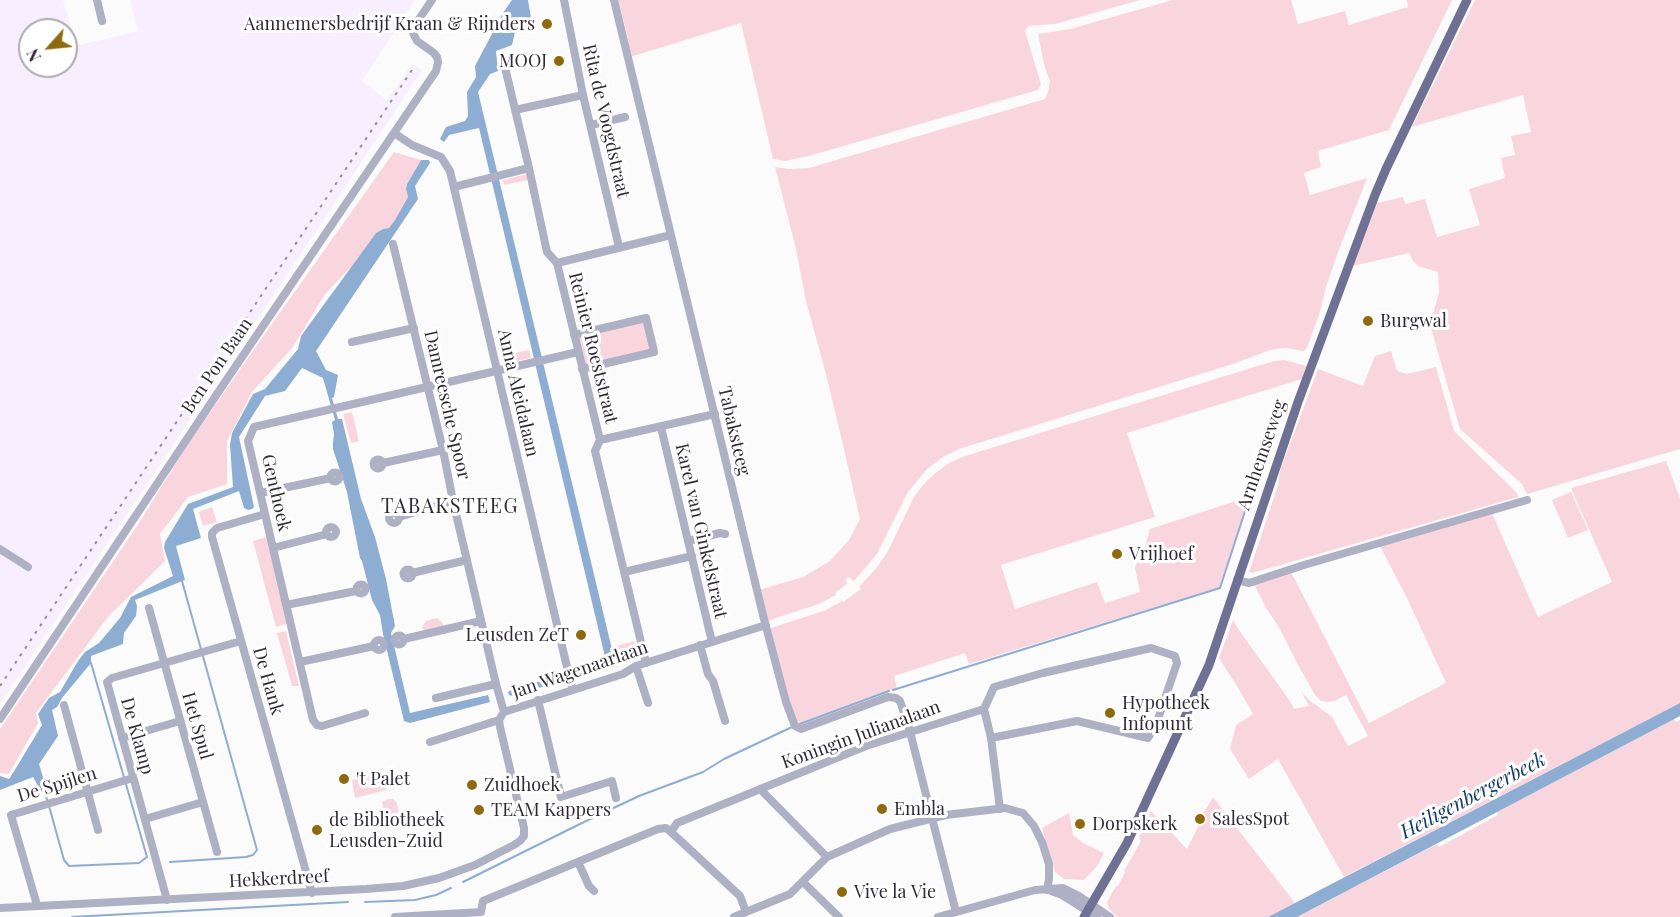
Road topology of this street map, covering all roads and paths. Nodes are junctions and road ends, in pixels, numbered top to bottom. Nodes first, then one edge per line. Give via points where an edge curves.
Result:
1 (97, 0) edge
2 (432, 0) edge
3 (564, 0) edge
4 (614, 0) edge
5 (1467, 0) edge
6 (102, 21) dead end
7 (503, 59) dead end
8 (584, 95) junction
9 (515, 110) junction
10 (625, 117) dead end
11 (591, 125) junction
12 (394, 133) junction
13 (529, 168) junction
14 (454, 187) junction
15 (671, 235) junction
16 (393, 244) dead end
17 (619, 248) junction
18 (556, 263) junction
19 (414, 328) junction
20 (574, 335) junction
21 (352, 342) dead end
22 (578, 352) junction
23 (582, 369) junction
24 (497, 370) junction
25 (428, 387) junction
26 (715, 414) junction
27 (661, 427) junction
28 (600, 440) junction
29 (442, 450) junction
30 (383, 463) dead end
31 (331, 478) dead end
32 (260, 493) junction
33 (1527, 500) dead end
34 (453, 501) junction
35 (265, 514) junction
36 (399, 517) dead end
37 (327, 534) dead end
38 (725, 534) dead end
39 (688, 541) junction
40 (273, 548) junction
41 (0, 549) edge
42 (692, 556) junction
43 (467, 560) junction
44 (28, 567) dead end
45 (624, 572) junction
46 (412, 573) dead end
47 (1237, 580) junction
48 (357, 591) dead end
49 (286, 605) junction
50 (149, 608) dead end
51 (481, 621) junction
52 (766, 625) junction
53 (404, 639) dead end
54 (241, 640) junction
55 (712, 642) junction
56 (700, 645) junction
57 (374, 646) dead end
58 (164, 662) junction
59 (300, 662) junction
60 (646, 663) junction
61 (636, 666) junction
62 (496, 684) junction
63 (573, 689) junction
64 (436, 698) dead end
65 (538, 700) junction
66 (648, 703) dead end
67 (64, 705) dead end
68 (984, 709) junction
69 (504, 712) junction
70 (365, 713) dead end
71 (0, 719) edge
72 (499, 720) junction
73 (180, 721) junction
74 (725, 721) dead end
75 (910, 732) junction
76 (122, 738) junction
77 (991, 738) junction
78 (430, 742) dead end
79 (132, 778) junction
80 (760, 789) junction
81 (88, 792) junction
82 (616, 798) dead end
83 (203, 802) junction
84 (1000, 809) junction
85 (521, 812) joint
86 (144, 819) junction
87 (932, 819) junction
88 (98, 830) dead end
89 (671, 832) junction
90 (217, 852) dead end
91 (827, 856) junction
92 (578, 862) junction
93 (803, 882) junction
94 (1047, 890) junction
95 (594, 891) dead end
96 (312, 893) junction
97 (168, 900) junction
98 (37, 905) junction
99 (0, 908) edge
100 (1087, 910) edge
101 (746, 912) junction
102 (956, 912) junction
103 (484, 915) edge
104 (395, 917) edge
105 (734, 917) edge
106 (838, 917) edge
107 (938, 917) edge
108 (1097, 917) edge
109 (1110, 917) edge

1 - 6 street
2 - 12 street, Ben Pon Baan via 417,21 414,35 434,52 437,67
3 - 8 street, Rita de Voogdstraat
4 - 15 street, Tabaksteeg
5 - 47 main road, Arnhemseweg via 1386,169 1298,402
7 - 9 street, Reinier Roeststraat
8 - 9 street
8 - 11 street, Rita de Voogdstraat
9 - 13 street, Reinier Roeststraat
10 - 11 street
11 - 17 street, Rita de Voogdstraat
12 - 14 street, Anna Aleidalaan via 441,157
12 - 71 street, Ben Pon Baan
13 - 14 street
13 - 18 street, Reinier Roeststraat via 547,252
14 - 24 street, Anna Aleidalaan
15 - 17 street
15 - 26 street, Tabaksteeg
16 - 19 street, Damreesche Spoor
17 - 18 street
18 - 20 street, Reinier Roeststraat
19 - 21 street
19 - 25 street, Damreesche Spoor
20 - 22 street, Reinier Roeststraat
20 - 23 street via 646,318 654,352
22 - 23 street, Reinier Roeststraat
22 - 24 street, Genthoek
23 - 28 street, Reinier Roeststraat
24 - 25 street, Genthoek
24 - 63 street, Anna Aleidalaan
25 - 29 street, Damreesche Spoor
25 - 32 street, Genthoek via 254,428 248,441
26 - 27 street
26 - 52 street, Tabaksteeg
27 - 28 street
27 - 39 street, Karel van Ginkelstraat
28 - 45 street, Reinier Roeststraat via 595,451
29 - 30 street
29 - 34 street, Damreesche Spoor
31 - 32 street
32 - 35 street, Genthoek
33 - 47 street via 1249,584
34 - 36 street
34 - 43 street, Damreesche Spoor
35 - 40 street, Genthoek
35 - 54 street, De Hank via 217,528 212,533
37 - 40 street
38 - 39 street
39 - 42 street, Karel van Ginkelstraat
40 - 49 street, Genthoek
41 - 44 street
42 - 45 street
42 - 55 street, Karel van Ginkelstraat
43 - 46 street
43 - 51 street, Damreesche Spoor
45 - 60 street, Reinier Roeststraat
47 - 100 main road, Arnhemseweg via 1209,665 1171,749 1127,843
48 - 49 street
49 - 59 street, Genthoek
50 - 58 street, Het Spul
51 - 53 street
51 - 62 street, Damreesche Spoor
52 - 55 street, Jan Wagenaarlaan
52 - 75 street, Tabaksteeg via 786,702 798,728 891,696 901,703
54 - 58 street, De Klamp
54 - 96 street, De Hank
55 - 56 street, Jan Wagenaarlaan
56 - 60 street, Jan Wagenaarlaan
56 - 74 street
57 - 59 street
58 - 73 street, Het Spul
58 - 76 street, De Klamp via 108,679
59 - 70 street, Genthoek via 317,726
60 - 61 street, Jan Wagenaarlaan
61 - 63 street, Jan Wagenaarlaan via 623,674
61 - 66 street
62 - 64 street
62 - 69 street, Damreesche Spoor
63 - 65 street, Jan Wagenaarlaan
65 - 69 street, Jan Wagenaarlaan
65 - 82 street via 561,797 612,781
67 - 81 street
68 - 75 street, Koningin Julianalaan
68 - 77 street
68 - 77 street via 994,687 1043,673 1151,648 1173,654 1177,663 1148,738 1077,721
69 - 72 street, Jan Wagenaarlaan
72 - 78 street
72 - 85 street, Jan Wagenaarlaan
73 - 76 street
73 - 83 street, Het Spul
75 - 80 street, Koningin Julianalaan
75 - 87 street
76 - 79 street, De Klamp
77 - 84 street
79 - 81 street, De Spijlen
79 - 86 street, De Klamp
80 - 89 street, Koningin Julianalaan via 677,823
80 - 91 street
81 - 88 street
81 - 98 street, De Spijlen via 11,815
83 - 86 street
83 - 90 street, Het Spul
84 - 87 street
84 - 94 street via 1023,813 1034,826 1049,864
85 - 96 street, Hekkerdreef via 524,836 520,841 475,865 403,886
86 - 97 street, De Klamp
87 - 91 street via 890,829
87 - 102 street
89 - 92 street, Koningin Julianalaan via 658,829
89 - 101 street via 740,896
91 - 93 street
92 - 95 street
92 - 103 street, Koningin Julianalaan via 483,901
93 - 101 street via 790,894
93 - 106 street
94 - 100 street via 1063,888 1079,896
94 - 102 street
96 - 97 street, Hekkerdreef
97 - 98 street, Hekkerdreef
98 - 99 street, Hekkerdreef
100 - 108 street
100 - 109 street
101 - 105 street
102 - 107 street
103 - 104 street

